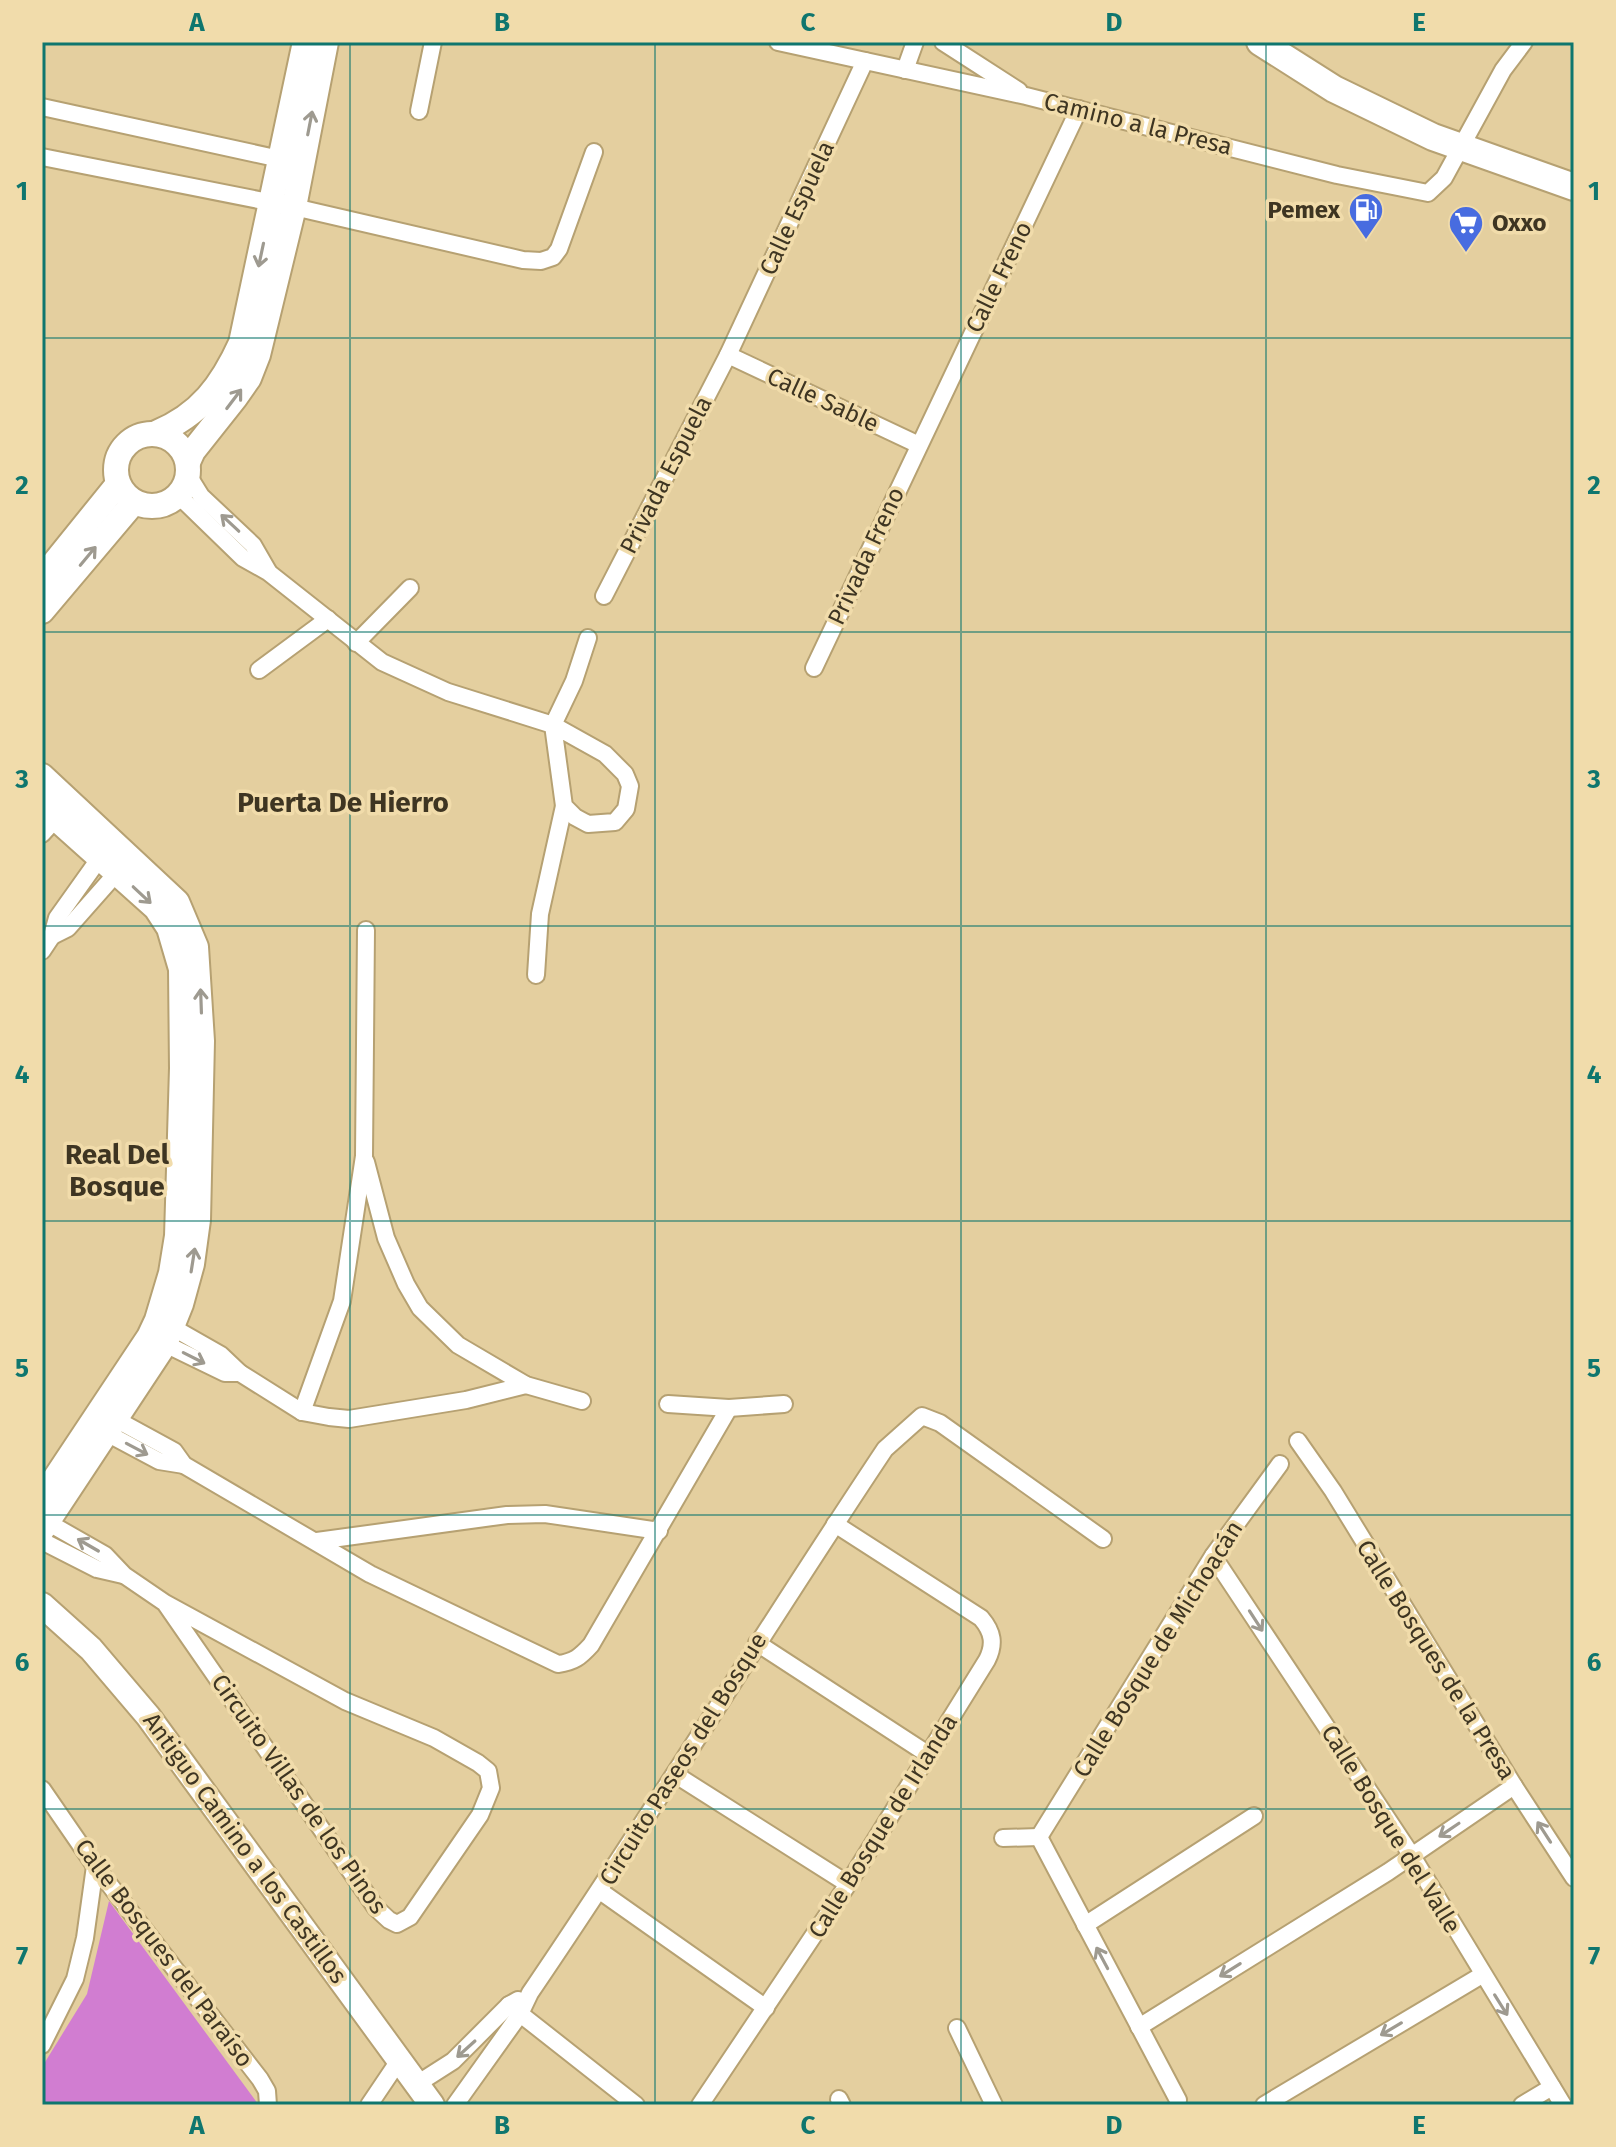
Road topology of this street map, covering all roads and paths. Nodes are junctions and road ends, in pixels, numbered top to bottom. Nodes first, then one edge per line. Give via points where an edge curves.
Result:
1 (305, 42) edge
2 (326, 42) edge
3 (433, 42) edge
4 (778, 42) edge
5 (915, 42) edge
6 (943, 42) edge
7 (1260, 42) edge
8 (1524, 42) edge
9 (865, 61) junction
10 (905, 70) junction
11 (1026, 96) junction
12 (42, 107) edge
13 (1079, 109) junction
14 (419, 111) dead end
15 (1464, 141) junction
16 (594, 152) dead end
17 (42, 157) edge
18 (292, 161) junction
19 (1574, 187) edge
20 (283, 205) junction
21 (728, 355) junction
22 (156, 433) junction
23 (919, 445) junction
24 (185, 477) junction
25 (126, 493) junction
26 (42, 578) edge
27 (410, 588) dead end
28 (604, 596) dead end
29 (42, 611) edge
30 (328, 619) junction
31 (588, 638) dead end
32 (356, 643) junction
33 (814, 668) dead end
34 (259, 670) dead end
35 (553, 725) junction
36 (42, 776) edge
37 (564, 806) junction
38 (53, 816) edge
39 (115, 857) junction
40 (366, 930) dead end
41 (52, 936) junction
42 (42, 951) edge
43 (536, 975) dead end
44 (364, 1156) junction
45 (161, 1332) junction
46 (526, 1385) junction
47 (582, 1401) dead end
48 (668, 1404) dead end
49 (784, 1404) dead end
50 (729, 1408) junction
51 (302, 1412) junction
52 (104, 1422) junction
53 (1298, 1441) dead end
54 (1280, 1464) dead end
55 (42, 1498) edge
56 (835, 1524) junction
57 (43, 1528) edge
58 (659, 1531) junction
59 (1103, 1539) dead end
60 (317, 1541) junction
61 (1213, 1556) junction
62 (165, 1603) junction
63 (42, 1605) edge
64 (757, 1643) junction
65 (929, 1755) junction
66 (676, 1775) junction
67 (1514, 1786) junction
68 (42, 1789) edge
69 (1254, 1816) dead end
70 (1039, 1837) junction
71 (1003, 1838) dead end
72 (1412, 1856) junction
73 (95, 1866) junction
74 (1574, 1878) edge
75 (848, 1884) junction
76 (600, 1891) junction
77 (1085, 1925) junction
78 (1482, 1975) junction
79 (766, 2008) junction
80 (514, 2010) junction
81 (1139, 2027) junction
82 (957, 2028) dead end
83 (42, 2045) edge
84 (400, 2059) junction
85 (417, 2084) junction
86 (1552, 2087) junction
87 (1178, 2100) dead end
88 (268, 2105) edge
89 (369, 2105) edge
90 (432, 2105) edge
91 (455, 2105) edge
92 (636, 2105) edge
93 (700, 2105) edge
94 (994, 2105) edge
95 (1264, 2105) edge
96 (1522, 2105) edge
97 (1563, 2105) edge

1 - 18 street
18 -> 2 street
3 - 14 street
4 - 9 street, Camino a la Presa
5 - 10 street
6 - 11 street
7 - 15 main road via 1346,95 1433,137
8 - 15 street
9 - 10 street, Camino a la Presa
9 - 21 street, Calle Espuela
10 - 11 street, Camino a la Presa
11 - 13 street, Camino a la Presa
12 - 18 street
13 - 15 street, Camino a la Presa via 1428,193 1444,178
13 - 23 street, Calle Freno
15 - 19 main road
16 - 20 street via 559,249 541,261
17 - 20 street
18 - 20 street
20 -> 22 street via 229,369 206,402
24 -> 20 street via 193,451 249,378 261,343
21 - 23 street, Calle Sable
21 - 28 street, Privada Espuela
22 - 24 street via 177,442
22 - 25 street via 144,434 117,459 116,472
23 - 33 street, Privada Freno
24 - 25 street via 157,506
24 - 30 street via 243,558
25 - 26 street
29 -> 25 street
27 - 32 street
30 - 32 street
30 - 34 street
31 - 35 street
32 - 35 street via 382,662 448,692
35 - 37 street
35 - 37 street via 605,754 630,786 626,809 615,822 588,824
36 - 38 street
37 - 43 street via 540,914
38 - 39 street
39 - 41 street via 57,918
39 - 41 street via 68,928
39 - 45 street via 177,902 196,947 202,1041 198,1220 189,1282
40 - 44 street
41 - 42 street
44 - 46 street via 386,1238 420,1308 458,1345
44 - 51 street via 342,1301
45 - 51 street via 225,1373 240,1373
45 - 52 street
46 - 47 street
46 - 51 street via 349,1419
48 - 50 street
49 - 50 street
50 - 58 street
52 - 55 street
52 - 57 street
52 - 60 street via 159,1461 184,1465
53 - 67 street, Calle Bosques de la Presa
54 - 61 street, Calle Bosque de Michoacán
56 - 59 street, Circuito Paseos del Bosque via 885,1449 922,1416 940,1423
56 - 64 street, Circuito Paseos del Bosque
56 - 65 street, Calle Bosque de Irlanda via 988,1626 993,1640 987,1660
57 - 62 street, Circuito Villas de los Pinos via 105,1555
58 - 60 street via 545,1514
58 - 60 street via 591,1645 580,1658 558,1664 384,1581
61 - 70 street, Calle Bosque de Michoacán
61 -> 72 street, Calle Bosque del Valle
62 - 62 street, Circuito Villas de los Pinos via 294,1675 418,1730 488,1771 491,1788 484,1807 410,1917 397,1924 376,1908
63 - 84 street, Antiguo Camino a los Castillos via 91,1649 148,1716
64 - 65 street
64 - 66 street, Circuito Paseos del Bosque
65 - 75 street, Calle Bosque de Irlanda
66 - 75 street
66 - 76 street, Circuito Paseos del Bosque
67 -> 72 street
74 -> 67 street, Calle Bosques de la Presa
68 - 73 street, Calle Bosques del Paraíso
69 - 77 street
70 - 71 street
70 - 77 street
72 - 78 street, Calle Bosque del Valle
72 -> 81 street
73 - 83 street via 75,1979
73 - 88 street, Calle Bosques del Paraíso via 260,2079
75 - 79 street, Calle Bosque de Irlanda
76 - 79 street
76 - 80 street, Circuito Paseos del Bosque
81 -> 77 street
78 -> 86 street, Calle Bosque del Valle
78 -> 95 street
79 - 93 street, Calle Bosque de Irlanda
80 -> 85 street, Circuito Paseos del Bosque
80 - 91 street, Circuito Paseos del Bosque
80 - 92 street
81 - 87 street
82 - 94 street
84 - 85 street, Antiguo Camino a los Castillos
84 - 89 street
85 - 90 street, Antiguo Camino a los Castillos
86 - 96 street
86 - 97 street, Calle Bosque del Valle

